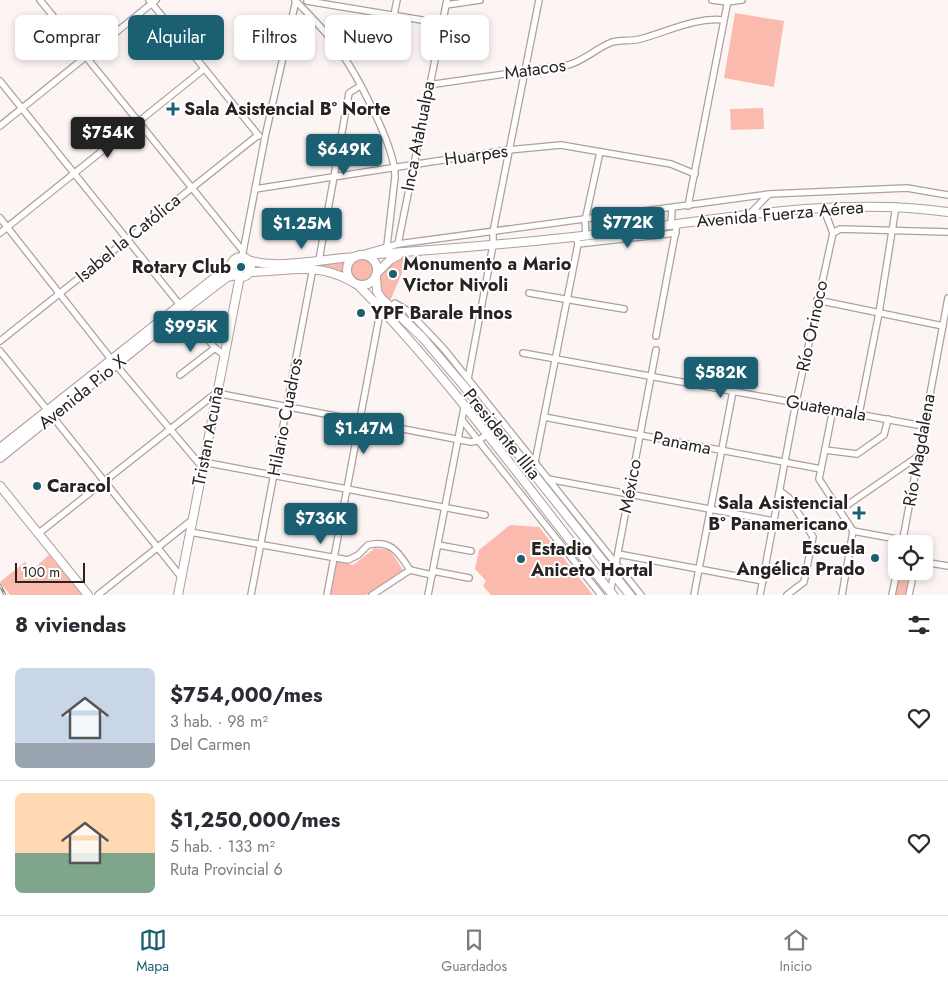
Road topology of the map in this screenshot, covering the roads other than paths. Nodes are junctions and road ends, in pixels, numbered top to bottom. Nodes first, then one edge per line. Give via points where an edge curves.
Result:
1 (40, 0) edge
2 (296, 0) edge
3 (350, 0) edge
4 (397, 0) edge
5 (480, 0) edge
6 (539, 0) edge
7 (712, 0) edge
8 (742, 0) edge
9 (152, 1) edge
10 (307, 1) dead end
11 (727, 1) edge
12 (446, 2) edge
13 (348, 8) junction
14 (52, 15) edge
15 (394, 15) joint
16 (442, 15) edge
17 (724, 20) junction
18 (118, 30) edge
19 (82, 60) edge
20 (88, 60) edge
21 (433, 60) edge
22 (204, 69) junction
23 (525, 70) junction
24 (0, 81) edge
25 (428, 85) junction
26 (360, 86) junction
27 (22, 108) junction
28 (138, 122) junction
29 (0, 126) edge
30 (257, 136) junction
31 (265, 137) junction
32 (508, 150) junction
33 (600, 152) junction
34 (412, 165) junction
35 (395, 168) junction
36 (74, 173) junction
37 (695, 174) junction
38 (334, 176) junction
39 (191, 188) junction
40 (255, 188) junction
41 (769, 194) junction
42 (948, 195) edge
43 (688, 206) junction
44 (896, 206) junction
45 (823, 207) junction
46 (672, 209) junction
47 (948, 212) edge
48 (749, 215) junction
49 (0, 218) edge
50 (585, 221) junction
51 (674, 224) junction
52 (7, 227) junction
53 (893, 230) junction
54 (493, 232) junction
55 (948, 232) edge
56 (0, 233) edge
57 (676, 233) junction
58 (833, 233) junction
59 (586, 236) junction
60 (127, 239) junction
61 (577, 240) junction
62 (398, 244) junction
63 (493, 245) junction
64 (387, 246) junction
65 (403, 253) junction
66 (244, 256) junction
67 (359, 256) junction
68 (319, 260) junction
69 (232, 264) junction
70 (313, 268) junction
71 (249, 272) junction
72 (377, 274) junction
73 (238, 276) junction
74 (355, 283) junction
75 (60, 293) junction
76 (529, 293) dead end
77 (948, 298) edge
78 (567, 299) junction
79 (817, 300) junction
80 (181, 307) junction
81 (386, 309) junction
82 (624, 309) dead end
83 (879, 313) junction
84 (943, 326) junction
85 (656, 336) dead end
86 (0, 342) edge
87 (215, 348) junction
88 (656, 350) dead end
89 (0, 351) edge
90 (523, 353) dead end
91 (224, 355) junction
92 (555, 359) junction
93 (114, 362) junction
94 (180, 375) dead end
95 (651, 377) junction
96 (468, 379) junction
97 (732, 391) junction
98 (216, 393) junction
99 (796, 402) junction
100 (287, 406) junction
101 (464, 408) junction
102 (833, 409) junction
103 (50, 413) junction
104 (859, 414) junction
105 (544, 417) junction
106 (888, 419) junction
107 (360, 420) junction
108 (462, 420) junction
109 (499, 424) junction
110 (923, 426) junction
111 (170, 429) junction
112 (640, 435) junction
113 (486, 436) junction
114 (459, 439) junction
115 (478, 441) junction
116 (0, 448) edge
117 (721, 450) junction
118 (825, 450) junction
119 (917, 457) junction
120 (0, 458) edge
121 (535, 462) junction
122 (785, 462) junction
123 (203, 464) junction
124 (821, 469) junction
125 (274, 476) junction
126 (548, 478) junction
127 (103, 482) junction
128 (0, 486) edge
129 (347, 489) junction
130 (780, 491) junction
131 (629, 494) junction
132 (445, 508) junction
133 (710, 509) junction
134 (840, 510) junction
135 (485, 515) dead end
136 (192, 520) junction
137 (549, 521) junction
138 (774, 521) junction
139 (853, 531) junction
140 (190, 532) junction
141 (38, 533) junction
142 (903, 535) edge
143 (888, 539) edge
144 (261, 544) junction
145 (438, 545) junction
146 (156, 549) junction
147 (470, 551) dead end
148 (618, 554) junction
149 (334, 558) junction
150 (616, 563) junction
151 (933, 564) edge
152 (948, 566) edge
153 (699, 569) junction
154 (410, 570) junction
155 (433, 573) junction
156 (614, 575) junction
157 (182, 578) junction
158 (469, 578) dead end
159 (894, 580) edge
160 (912, 580) edge
161 (762, 581) junction
162 (611, 594) edge
163 (88, 595) edge
164 (98, 595) edge
165 (178, 595) edge
166 (251, 595) edge
167 (327, 595) edge
168 (372, 595) edge
169 (428, 595) edge
170 (600, 595) edge
171 (630, 595) edge
172 (641, 595) edge
173 (694, 595) edge
174 (760, 595) edge
175 (787, 595) edge
176 (842, 595) edge
177 (892, 595) edge
178 (910, 595) edge

1 - 14 street
2 - 26 street via 336,45
2 - 31 street
3 - 13 street
4 - 15 street
5 - 12 street
6 - 23 street
7 - 11 street
8 - 11 street
9 - 18 street
9 - 22 street
10 - 13 street
11 - 17 street
12 - 16 street, Inca Atahualpa
13 - 15 street
17 - 23 street, Matacos via 712,19 639,40 610,43 578,62
17 - 37 street
19 - 27 street
20 - 28 street
21 - 25 street, Inca Atahualpa
22 - 28 street
22 - 30 street
23 - 25 street, Matacos
23 - 32 street
24 - 27 street
25 - 34 street, Inca Atahualpa
26 - 35 street
26 - 38 street via 349,93
27 - 29 street
27 - 36 street
28 - 36 street
28 - 39 street
30 - 31 street
30 - 39 street, Isabel la Católica
31 - 40 street
32 - 33 street, Huarpes via 561,145
32 - 34 street, Huarpes
32 - 54 street
33 - 37 street, Huarpes via 671,164
33 - 50 street
34 - 35 street, Huarpes
34 - 62 street, Inca Atahualpa
35 - 38 street, Huarpes
35 - 64 street
36 - 52 street
36 - 60 street
37 - 43 street
38 - 40 street, Huarpes
38 - 68 street
39 - 60 street, Isabel la Católica
39 - 66 street
40 - 66 street
41 - 42 street via 908,188
41 - 43 street
41 - 48 street
43 - 46 street
44 - 45 main road, Avenida Fuerza Aérea
44 - 47 main road, Avenida Fuerza Aérea
44 - 53 street
45 - 48 main road, Avenida Fuerza Aérea
45 - 58 street
46 - 50 street
46 - 51 street
48 - 51 main road, Avenida Fuerza Aérea
49 - 52 street
50 - 54 street
50 - 59 street
51 - 57 street
51 - 59 main road, Avenida Fuerza Aérea
52 - 56 street
52 - 75 street
53 - 55 street
53 - 58 street via 840,229
53 - 83 street
54 - 62 street
54 - 63 street
57 - 61 street
57 - 85 street
58 - 79 street, Río Orinoco
59 - 61 main road, Avenida Fuerza Aérea
60 - 75 street, Isabel la Católica
60 - 80 street
61 - 63 main road, Avenida Fuerza Aérea
61 - 78 street
62 - 64 street
63 - 65 main road, Avenida Fuerza Aérea
63 - 96 street
64 - 67 street
65 - 67 main road, Avenida Fuerza Aérea
65 - 72 main road via 390,260
66 - 68 main road, Avenida Fuerza Aérea via 263,263
66 - 69 main road
66 - 71 main road via 250,266
67 - 68 main road, Avenida Fuerza Aérea
67 - 72 main road via 374,260
67 - 74 main road via 347,268
69 - 73 main road via 231,269
69 - 80 main road, Avenida Pio X
70 - 71 main road
70 - 74 main road via 337,273
70 - 100 street, Hilario Cuadros
71 - 73 main road
72 - 74 main road via 371,283
72 - 81 main road, Presidente Illia via 377,292
73 - 80 main road, Avenida Pio X via 227,277
73 - 91 main road, Tristan Acuña
74 - 81 main road, Presidente Illia
75 - 86 street, Isabel la Católica
75 - 93 street
76 - 78 street
77 - 84 street, Río Magdalena
78 - 82 street
78 - 92 street
79 - 83 street
79 - 99 street, Río Orinoco
80 - 87 street
80 - 93 main road, Avenida Pio X
81 - 96 street via 395,303 408,312
81 - 101 main road, Presidente Illia
81 - 107 street via 379,318
81 - 109 main road, Presidente Illia via 422,337
83 - 84 street
83 - 104 street
84 - 110 street, Río Magdalena
87 - 91 street
87 - 94 street
88 - 95 street, México
89 - 103 street
90 - 92 street, Guatemala
91 - 98 main road, Tristan Acuña
92 - 95 street, Guatemala
92 - 105 street
93 - 103 main road, Avenida Pio X
93 - 111 street
95 - 97 street, Guatemala
95 - 112 street, México
96 - 109 street
97 - 99 street, Guatemala
97 - 117 street
98 - 100 street
98 - 111 street
98 - 123 main road, Tristan Acuña
99 - 102 street, Guatemala
99 - 122 street, Río Orinoco
100 - 107 street
100 - 125 street, Hilario Cuadros
101 - 108 street
101 - 113 main road, Presidente Illia
102 - 104 street, Guatemala
102 - 118 street
103 - 116 main road, Avenida Pio X
103 - 120 main road, Avenida Pio X
103 - 127 street
104 - 106 street, Guatemala
105 - 112 street, Panama
105 - 121 street
106 - 110 street, Guatemala
106 - 118 street via 884,435 857,454
107 - 114 street
107 - 129 street
108 - 114 street
108 - 115 street
109 - 113 street
109 - 121 street
109 - 156 main road, Presidente Illia
110 - 119 street, Río Magdalena
111 - 123 street
111 - 127 street
112 - 117 street, Panama
112 - 131 street, México
113 - 115 street
113 - 137 main road, Presidente Illia
114 - 115 street
114 - 132 street
115 - 137 street
117 - 122 street, Panama
117 - 133 street
118 - 124 street
119 - 134 street
119 - 142 street, Río Magdalena
121 - 126 street
122 - 124 street, Panama
122 - 130 street, Río Orinoco
123 - 125 street
123 - 136 main road, Tristan Acuña
124 - 134 street via 819,479
125 - 129 street
125 - 144 street, Hilario Cuadros
126 - 131 street
126 - 150 street
127 - 141 street
127 - 146 street
128 - 141 main road
129 - 132 street
129 - 149 street
130 - 138 street, Río Orinoco
130 - 175 street via 789,498 813,537 804,582
131 - 133 street
131 - 148 street, México
132 - 135 street
132 - 145 street
133 - 138 street
133 - 153 street
134 - 139 street
136 - 140 main road, Tristan Acuña
136 - 146 street
137 - 162 main road, Presidente Illia
137 - 170 street
138 - 161 street, Río Orinoco
139 - 143 street
139 - 176 street
140 - 144 street
140 - 157 main road, Tristan Acuña
141 - 163 main road
144 - 149 street
144 - 166 street, Hilario Cuadros
145 - 147 street
145 - 155 street
146 - 157 street
146 - 164 street
148 - 150 street, México
148 - 153 street
149 - 154 street via 353,558 368,545 384,544 397,550
149 - 167 street
150 - 156 street, México
150 - 172 street
151 - 152 street
153 - 161 street
153 - 173 street
154 - 155 street
154 - 168 street
155 - 158 street
155 - 169 street
156 - 162 street, México
156 - 171 main road, Presidente Illia
157 - 165 main road, Tristan Acuña
159 - 177 street
160 - 178 street
161 - 174 street, Río Orinoco

